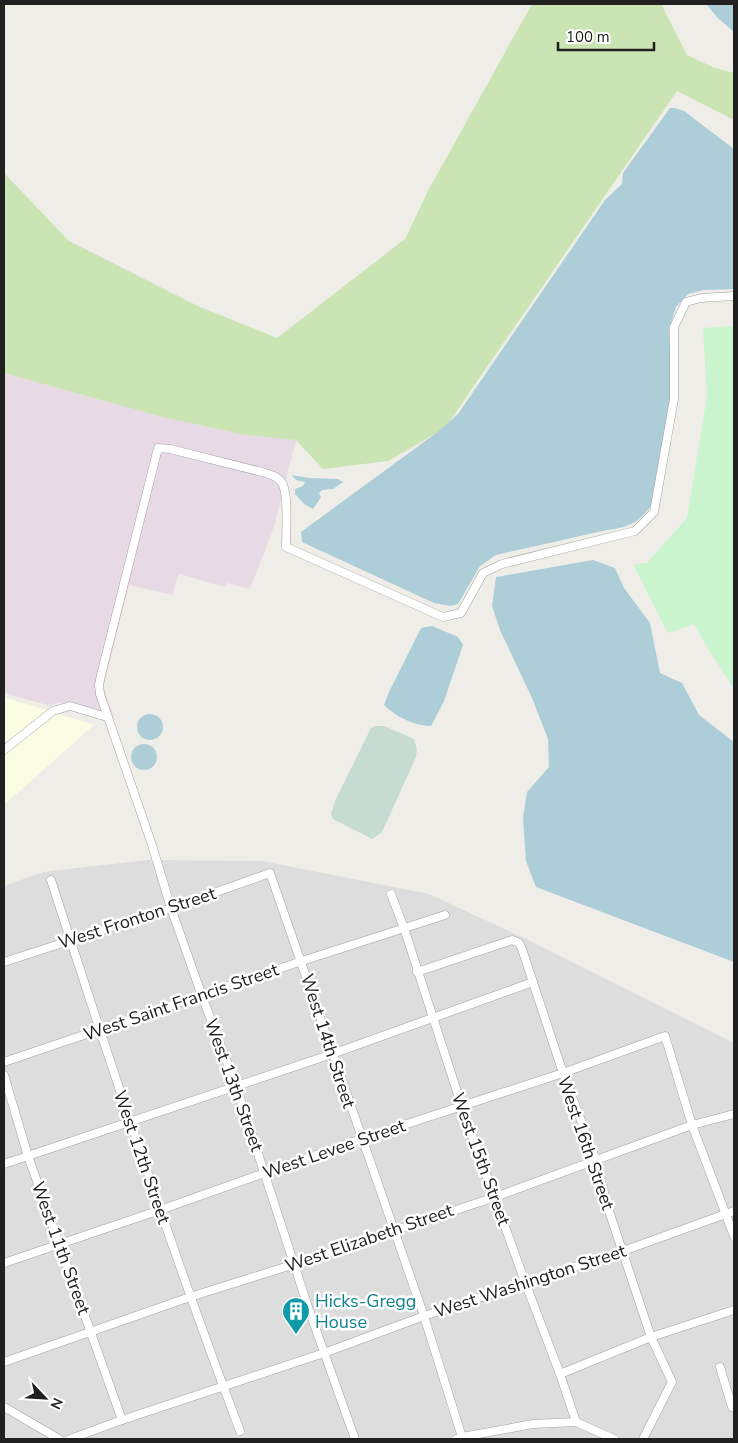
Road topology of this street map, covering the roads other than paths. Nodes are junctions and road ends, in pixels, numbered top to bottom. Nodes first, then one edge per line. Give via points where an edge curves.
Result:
1 (734, 296) edge
2 (107, 717) junction
3 (4, 750) edge
4 (270, 873) joint
5 (52, 880) dead end
6 (391, 894) dead end
7 (171, 908) junction
8 (445, 915) dead end
9 (404, 928) junction
10 (71, 940) junction
11 (302, 961) junction
12 (4, 962) edge
13 (417, 972) junction
14 (533, 982) junction
15 (202, 996) junction
16 (432, 1018) junction
17 (98, 1029) junction
18 (332, 1054) junction
19 (4, 1062) edge
20 (563, 1073) junction
21 (4, 1075) edge
22 (236, 1086) junction
23 (462, 1107) junction
24 (734, 1114) edge
25 (131, 1120) junction
26 (692, 1125) junction
27 (362, 1139) junction
28 (28, 1156) junction
29 (596, 1160) junction
30 (4, 1164) edge
31 (265, 1172) junction
32 (495, 1196) junction
33 (160, 1210) junction
34 (731, 1212) edge
35 (393, 1230) junction
36 (734, 1236) edge
37 (60, 1244) junction
38 (623, 1251) junction
39 (4, 1263) edge
40 (295, 1264) junction
41 (525, 1282) junction
42 (190, 1296) junction
43 (734, 1310) edge
44 (424, 1316) junction
45 (92, 1333) junction
46 (651, 1337) junction
47 (324, 1353) junction
48 (4, 1362) edge
49 (720, 1367) dead end
50 (560, 1374) junction
51 (223, 1386) junction
52 (4, 1407) edge
53 (734, 1408) edge
54 (122, 1420) junction
55 (576, 1422) junction
56 (240, 1431) dead end
57 (459, 1438) edge
58 (59, 1439) edge
59 (70, 1439) edge
60 (355, 1439) edge
61 (614, 1439) edge
62 (642, 1439) edge

1 - 2 street, West 13th Street via 686,302 674,327 674,399 654,512 636,532 502,564 483,573 461,613 443,617 286,547 286,494 276,477 158,448 99,685
2 - 3 street via 70,706 53,711
2 - 7 street, West 13th Street
4 - 7 street, West Fronton Street
4 - 11 street, West 14th Street
5 - 10 street, West 12th Street
6 - 9 street, West 15th Street
7 - 10 street, West Fronton Street
7 - 15 street, West 13th Street
8 - 9 street, West Saint Francis Street
9 - 11 street, West Saint Francis Street
9 - 13 street, West 15th Street
10 - 12 street, West Fronton Street
10 - 17 street, West 12th Street
11 - 15 street, West Saint Francis Street
11 - 18 street, West 14th Street
13 - 14 street, West 16th Street via 512,940 519,943
13 - 16 street, West 15th Street
14 - 16 street
14 - 20 street, West 16th Street
15 - 17 street, West Saint Francis Street
15 - 22 street, West 13th Street
16 - 18 street
16 - 23 street, West 15th Street
17 - 19 street, West Saint Francis Street
17 - 25 street, West 12th Street
18 - 22 street
18 - 27 street, West 14th Street
20 - 23 street, West Levee Street
20 - 26 street, West Levee Street via 665,1036
20 - 29 street, West 16th Street
21 - 28 street, West 11th Street
22 - 25 street
22 - 31 street, West 13th Street
23 - 27 street, West Levee Street
23 - 32 street, West 15th Street
24 - 26 street, West Elizabeth Street
25 - 28 street
25 - 33 street, West 12th Street
26 - 29 street, West Elizabeth Street
26 - 34 street
27 - 31 street, West Levee Street
27 - 35 street, West 14th Street
28 - 30 street
28 - 37 street, West 11th Street
29 - 32 street, West Elizabeth Street
29 - 38 street, West 16th Street
31 - 33 street, West Levee Street
31 - 40 street, West 13th Street
32 - 35 street, West Elizabeth Street
32 - 41 street, West 15th Street
33 - 37 street, West Levee Street
33 - 42 street, West 12th Street
34 - 36 street
34 - 38 street, West Washington Street
35 - 40 street, West Elizabeth Street
35 - 44 street, West 14th Street
37 - 39 street, West Levee Street
37 - 45 street, West 11th Street
38 - 41 street, West Washington Street
38 - 46 street, West 16th Street
40 - 42 street, West Elizabeth Street
40 - 47 street, West 13th Street
41 - 44 street, West Washington Street
41 - 50 street, West 15th Street
42 - 45 street, West Elizabeth Street
42 - 51 street, West 12th Street
43 - 46 street
44 - 47 street, West Washington Street
44 - 57 street, West 14th Street
45 - 48 street, West Elizabeth Street
45 - 54 street, West 11th Street
46 - 50 street
46 - 62 street, West 16th Street via 672,1382
47 - 51 street, West Washington Street
47 - 60 street, West 13th Street
49 - 53 street
50 - 55 street, West 15th Street
51 - 54 street, West Washington Street
51 - 56 street, West 12th Street
52 - 58 street
54 - 59 street, West Washington Street
55 - 57 street via 533,1424
55 - 61 street

